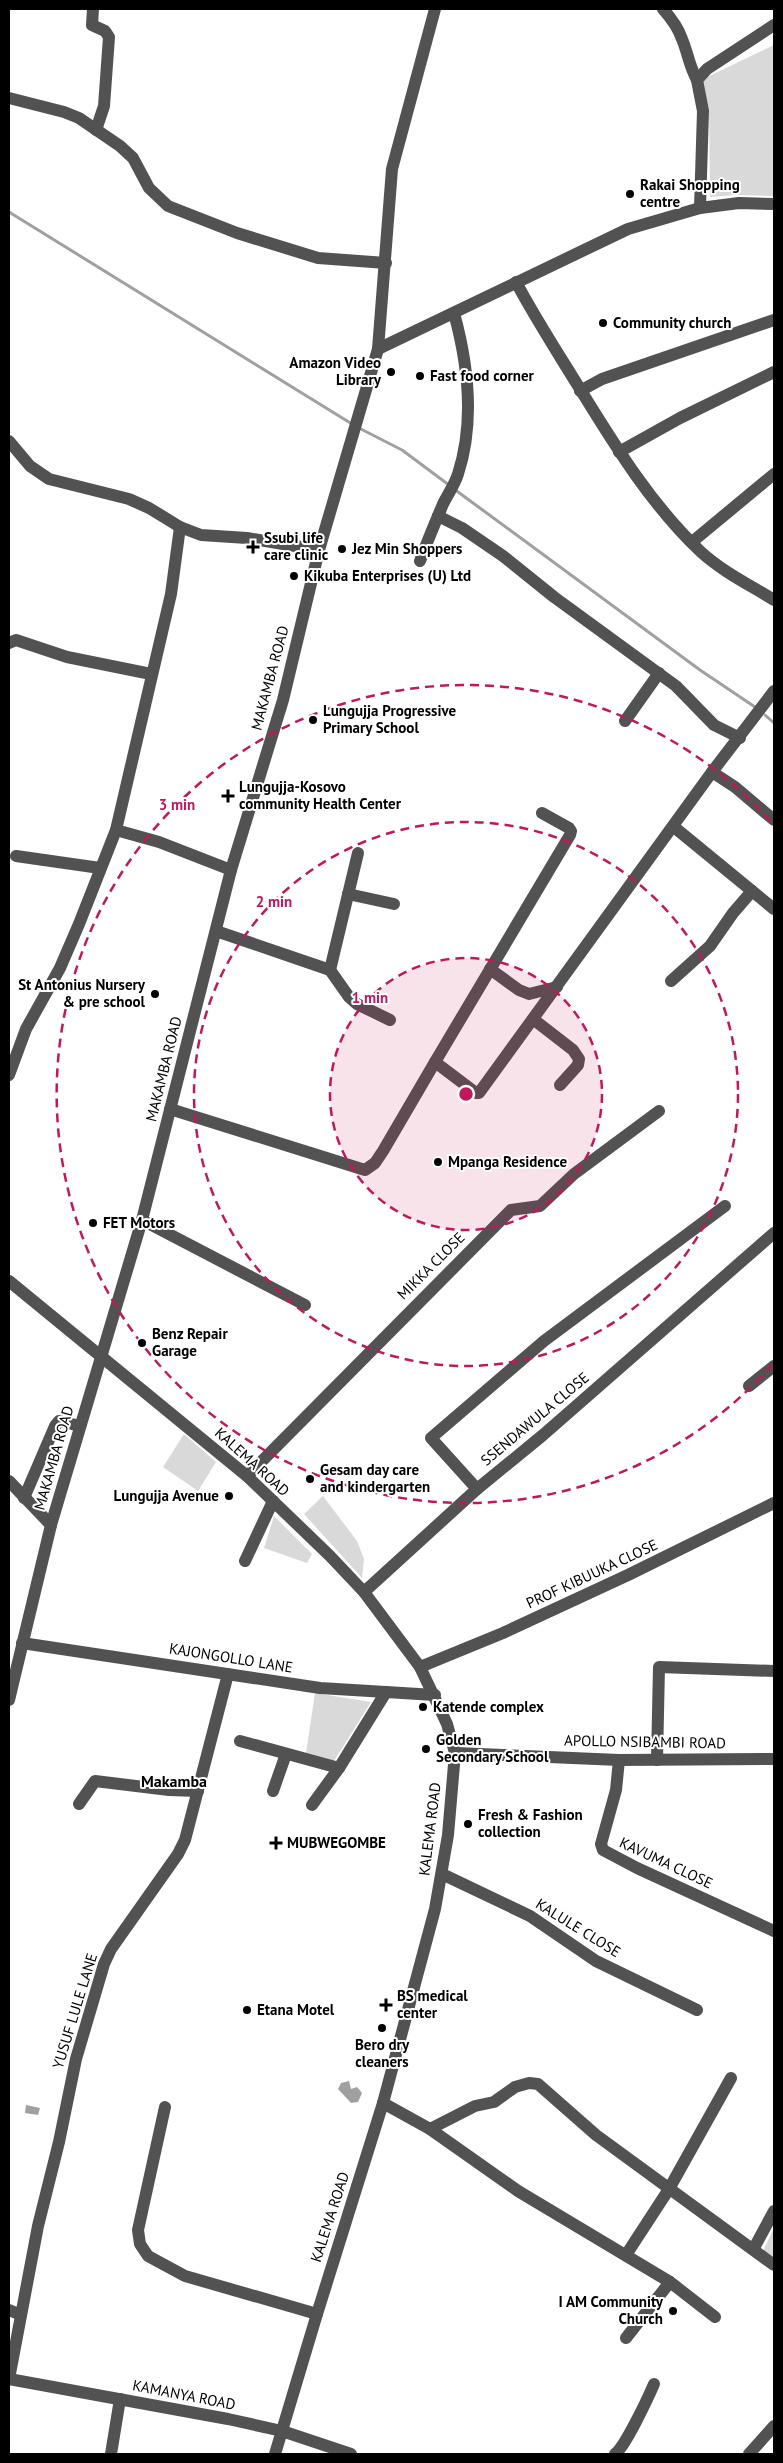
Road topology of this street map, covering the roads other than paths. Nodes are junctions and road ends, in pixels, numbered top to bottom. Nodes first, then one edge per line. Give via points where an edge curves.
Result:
1 (93, 9) edge
2 (435, 9) edge
3 (664, 9) edge
4 (774, 25) edge
5 (697, 80) junction
6 (9, 98) edge
7 (96, 130) junction
8 (774, 204) edge
9 (700, 208) junction
10 (386, 263) junction
11 (516, 282) junction
12 (454, 312) junction
13 (774, 320) edge
14 (378, 349) junction
15 (774, 372) edge
16 (580, 391) junction
17 (9, 441) edge
18 (619, 452) junction
19 (774, 474) edge
20 (438, 516) junction
21 (180, 527) junction
22 (692, 542) junction
23 (320, 550) junction
24 (420, 561) dead end
25 (774, 600) edge
26 (9, 643) edge
27 (659, 673) junction
28 (151, 674) junction
29 (774, 692) edge
30 (626, 721) dead end
31 (740, 738) junction
32 (712, 772) junction
33 (542, 813) dead end
34 (774, 820) edge
35 (674, 827) junction
36 (116, 830) junction
37 (358, 853) dead end
38 (16, 856) dead end
39 (100, 868) junction
40 (231, 870) junction
41 (752, 891) junction
42 (348, 894) junction
43 (394, 904) dead end
44 (774, 909) edge
45 (216, 930) junction
46 (490, 968) junction
47 (330, 970) junction
48 (671, 981) dead end
49 (557, 987) junction
50 (533, 1019) junction
51 (390, 1020) dead end
52 (435, 1062) junction
53 (9, 1075) edge
54 (560, 1085) dead end
55 (170, 1109) junction
56 (659, 1110) dead end
57 (725, 1206) dead end
58 (142, 1220) junction
59 (774, 1233) edge
60 (9, 1281) edge
61 (305, 1305) dead end
62 (100, 1356) junction
63 (774, 1366) edge
64 (749, 1386) dead end
65 (80, 1426) junction
66 (247, 1476) junction
67 (9, 1481) edge
68 (477, 1489) junction
69 (24, 1498) junction
70 (273, 1501) junction
71 (774, 1503) edge
72 (51, 1525) junction
73 (245, 1561) dead end
74 (364, 1592) junction
75 (22, 1643) junction
76 (420, 1667) junction
77 (774, 1671) edge
78 (228, 1674) junction
79 (386, 1692) junction
80 (435, 1695) junction
81 (9, 1700) edge
82 (240, 1741) dead end
83 (455, 1753) junction
84 (286, 1754) junction
85 (774, 1759) edge
86 (619, 1760) junction
87 (657, 1760) junction
88 (339, 1768) junction
89 (198, 1791) junction
90 (273, 1792) dead end
91 (79, 1804) dead end
92 (312, 1805) dead end
93 (442, 1874) junction
94 (774, 1931) edge
95 (697, 2010) dead end
96 (731, 2078) dead end
97 (383, 2104) junction
98 (165, 2107) dead end
99 (430, 2129) junction
100 (669, 2190) junction
101 (774, 2211) edge
102 (754, 2248) junction
103 (626, 2255) junction
104 (774, 2264) edge
105 (670, 2282) junction
106 (9, 2310) edge
107 (317, 2314) junction
108 (21, 2315) junction
109 (714, 2317) dead end
110 (626, 2338) dead end
111 (9, 2379) edge
112 (654, 2384) dead end
113 (120, 2399) junction
114 (774, 2426) edge
115 (282, 2431) junction
116 (111, 2454) edge
117 (275, 2454) edge
118 (351, 2454) edge
119 (615, 2454) edge
120 (749, 2454) edge

1 - 7 street via 92,25 105,31 109,37 104,106
2 - 10 street, MAKAMBA ROAD via 392,169
3 - 5 street via 676,25
4 - 5 street via 707,69
5 - 9 street via 703,111
6 - 7 street via 64,112
7 - 10 street via 133,158 149,188 168,206 237,233 318,258
8 - 9 street via 739,203
9 - 11 street via 628,229
10 - 14 street, MAKAMBA ROAD
11 - 12 street
11 - 16 street
12 - 14 street
12 - 20 street via 467,366 465,450 458,475
13 - 16 street via 602,379
14 - 23 street, MAKAMBA ROAD
15 - 18 street
16 - 18 street
17 - 21 street via 30,466 49,479 129,499
18 - 22 street via 661,510
19 - 22 street
20 - 24 street
20 - 27 street via 503,556
21 - 23 street via 201,535 247,538
21 - 28 street via 171,594
22 - 25 street via 726,571
23 - 40 street, MAKAMBA ROAD via 282,700
26 - 28 street via 16,640 67,657
27 - 30 street
27 - 31 street via 714,725
28 - 36 street
29 - 31 street
31 - 32 street
32 - 34 street
32 - 35 street
33 - 46 street via 571,832
35 - 41 street
35 - 49 street
36 - 39 street
36 - 40 street via 160,842
37 - 42 street
38 - 39 street
39 - 53 street via 60,968 26,1029
40 - 45 street, MAKAMBA ROAD
41 - 44 street
41 - 48 street via 710,946
42 - 43 street
42 - 47 street
45 - 47 street
45 - 55 street, MAKAMBA ROAD
46 - 49 street via 529,994
46 - 52 street
47 - 51 street via 356,1004
49 - 50 street
50 - 52 street via 479,1093
50 - 54 street via 579,1058 578,1065
52 - 55 street via 383,1151 365,1170
55 - 58 street, MAKAMBA ROAD
56 - 66 street, MIKKA CLOSE via 574,1174 540,1206 511,1210
57 - 68 street via 544,1341 431,1438
58 - 61 street
58 - 62 street, MAKAMBA ROAD
59 - 68 street, SSENDAWULA CLOSE
60 - 62 street, KALEMA ROAD
62 - 65 street, MAKAMBA ROAD
62 - 66 street, KALEMA ROAD
63 - 64 street
65 - 69 street via 59,1421 55,1426
65 - 72 street, MAKAMBA ROAD
66 - 70 street, KALEMA ROAD
67 - 69 street
68 - 74 street, SSENDAWULA CLOSE
69 - 72 street
70 - 73 street
70 - 74 street, KALEMA ROAD
71 - 76 street, PROF KIBUUKA CLOSE via 620,1579
72 - 75 street, MAKAMBA ROAD
74 - 76 street, KALEMA ROAD
75 - 78 street, KAJONGOLLO LANE
75 - 81 street, MAKAMBA ROAD
76 - 80 street, KALEMA ROAD
77 - 87 street via 659,1667
78 - 79 street, KAJONGOLLO LANE via 320,1688
78 - 89 street, YUSUF LULE LANE
79 - 80 street, KAJONGOLLO LANE
79 - 88 street
80 - 83 street, KALEMA ROAD
82 - 84 street
83 - 86 street, APOLLO NSIBAMBI ROAD
83 - 93 street, KALEMA ROAD
84 - 88 street
84 - 90 street
85 - 87 street, APOLLO NSIBAMBI ROAD
86 - 87 street, APOLLO NSIBAMBI ROAD
86 - 94 street, KAVUMA CLOSE via 612,1806 601,1844 603,1850
88 - 92 street
89 - 91 street via 95,1781
89 - 108 street, YUSUF LULE LANE via 178,1854 111,1949 104,1964 76,2059
93 - 95 street, KALULE CLOSE via 530,1916 596,1961
93 - 97 street, KALEMA ROAD
96 - 100 street
97 - 99 street
97 - 107 street, KALEMA ROAD
98 - 107 street via 138,2230 142,2249 185,2276
99 - 100 street via 475,2106 494,2102 515,2087 538,2084 596,2135
99 - 103 street via 518,2191
100 - 102 street
100 - 103 street
101 - 102 street
102 - 104 street
103 - 105 street
105 - 109 street
105 - 110 street
106 - 108 street
107 - 115 street, KALEMA ROAD
108 - 111 street, YUSUF LULE LANE
111 - 113 street, KAMANYA ROAD
112 - 119 street via 626,2442
113 - 115 street, KAMANYA ROAD
113 - 116 street
114 - 120 street
115 - 117 street, KALEMA ROAD
115 - 118 street, KAMANYA ROAD

